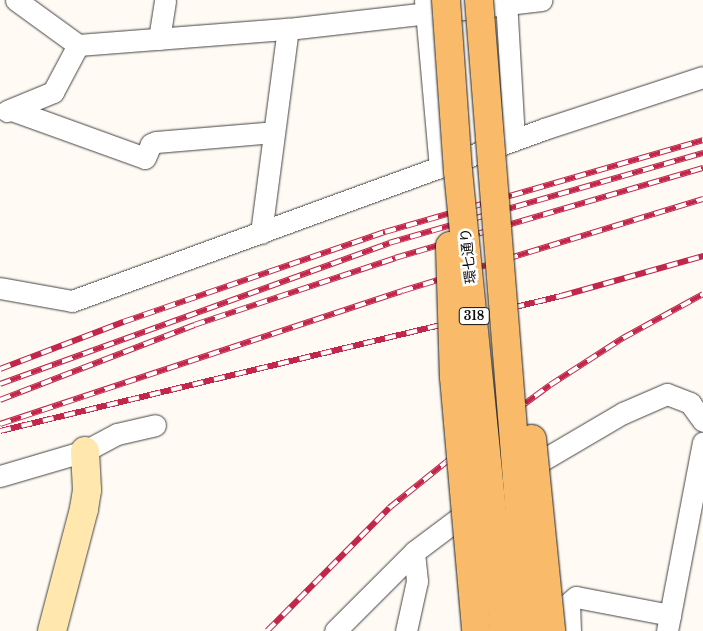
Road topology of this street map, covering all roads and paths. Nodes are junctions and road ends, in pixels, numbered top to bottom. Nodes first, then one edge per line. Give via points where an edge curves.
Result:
1 (16, 0) edge
2 (165, 0) edge
3 (480, 0) edge
4 (540, 0) edge
5 (506, 2) edge
6 (433, 5) edge
7 (288, 29) junction
8 (158, 39) junction
9 (78, 45) junction
10 (703, 77) edge
11 (6, 112) edge
12 (274, 132) junction
13 (514, 140) junction
14 (449, 169) junction
15 (261, 233) junction
16 (496, 234) junction
17 (0, 288) edge
18 (703, 421) edge
19 (155, 425) dead end
20 (703, 442) edge
21 (85, 451) junction
22 (0, 476) edge
23 (414, 552) junction
24 (669, 623) edge
25 (52, 631) edge
26 (335, 631) edge
27 (406, 631) edge
28 (476, 631) edge
29 (504, 631) edge
30 (529, 631) edge
31 (552, 631) edge
32 (570, 631) edge

1 - 9 street
2 - 8 street
3 - 16 main road, 318, bridge
4 - 5 street
5 - 6 street
5 - 13 street
6 - 7 street
6 - 14 main road, 環七通り / 318, bridge
7 - 8 street
7 - 12 street
8 - 9 street
9 - 11 street via 53,92
10 - 13 street
11 - 12 street via 145,158 150,144 156,142
12 - 15 street
13 - 14 street
14 - 15 street
14 - 28 main road, bridge via 454,367
14 - 29 main road, 環七通り / 318, bridge
15 - 17 street via 72,301
16 - 30 main road, 318, bridge
16 - 31 main road, bridge via 518,293
18 - 23 street via 690,403 668,394 623,413 560,447 502,485
19 - 21 street via 117,434
20 - 24 street
21 - 22 street
21 - 25 street via 87,490 84,509
23 - 26 street
23 - 27 street via 417,581
24 - 32 street via 576,597 569,603

